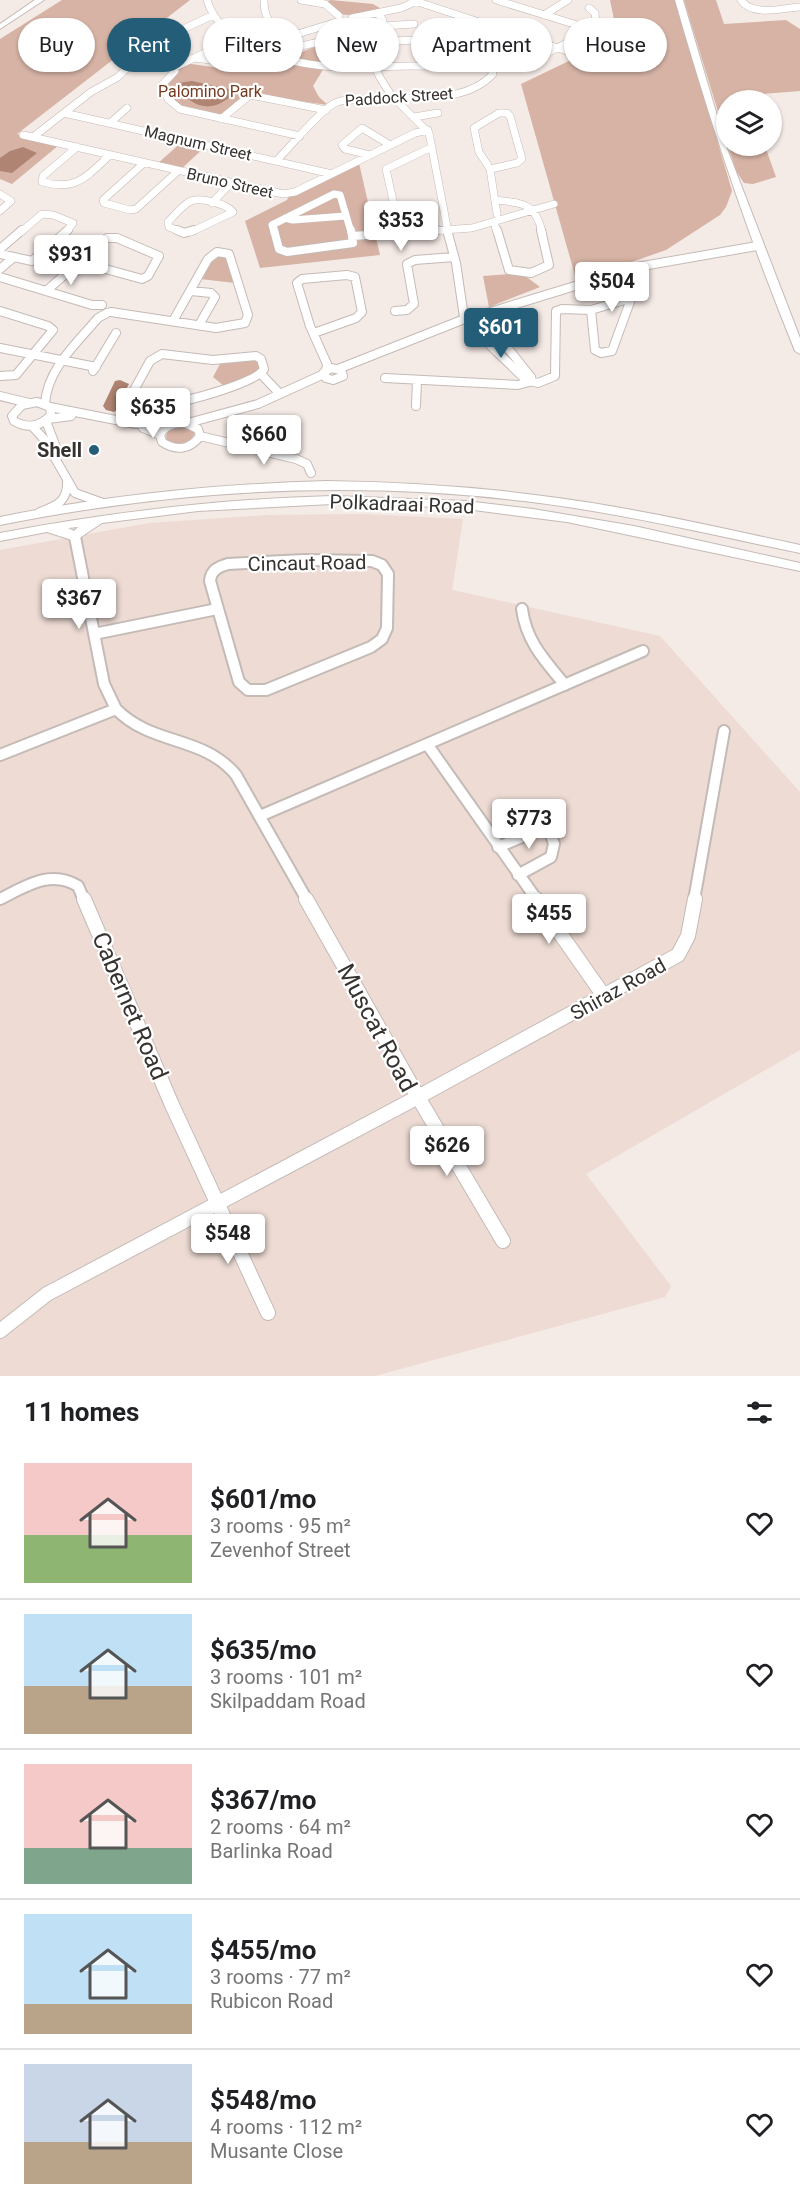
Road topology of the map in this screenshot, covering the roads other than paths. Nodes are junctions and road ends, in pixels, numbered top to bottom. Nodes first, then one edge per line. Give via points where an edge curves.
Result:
1 (40, 0) edge
2 (207, 0) edge
3 (264, 0) edge
4 (301, 0) edge
5 (416, 0) edge
6 (496, 0) edge
7 (520, 0) edge
8 (568, 0) edge
9 (679, 0) edge
10 (741, 0) edge
11 (790, 0) edge
12 (324, 1) edge
13 (512, 5) junction
14 (798, 7) edge
15 (589, 8) dead end
16 (377, 13) junction
17 (213, 15) junction
18 (544, 15) junction
19 (216, 18) edge
20 (266, 18) edge
21 (337, 18) edge
22 (357, 18) edge
23 (381, 18) edge
24 (467, 18) edge
25 (596, 18) edge
26 (564, 21) edge
27 (191, 25) edge
28 (0, 27) edge
29 (564, 44) edge
30 (552, 46) edge
31 (557, 48) junction
32 (552, 50) edge
33 (564, 50) edge
34 (203, 54) edge
35 (194, 58) junction
36 (191, 59) edge
37 (203, 59) edge
38 (124, 72) edge
39 (173, 72) edge
40 (379, 72) edge
41 (493, 72) edge
42 (394, 99) junction
43 (127, 108) dead end
44 (326, 110) junction
45 (64, 113) junction
46 (438, 113) dead end
47 (414, 117) junction
48 (221, 118) junction
49 (110, 123) junction
50 (428, 130) junction
51 (23, 135) dead end
52 (300, 136) junction
53 (33, 137) junction
54 (390, 145) junction
55 (77, 147) junction
56 (432, 147) junction
57 (110, 155) junction
58 (370, 155) junction
59 (277, 160) junction
60 (144, 163) junction
61 (490, 169) junction
62 (178, 171) junction
63 (332, 174) junction
64 (231, 183) junction
65 (0, 194) edge
66 (495, 200) junction
67 (212, 203) junction
68 (554, 204) dead end
69 (532, 210) junction
70 (0, 212) edge
71 (345, 216) junction
72 (285, 218) junction
73 (495, 218) junction
74 (447, 230) junction
75 (400, 233) junction
76 (353, 236) junction
77 (757, 246) junction
78 (0, 252) edge
79 (454, 257) junction
80 (13, 258) junction
81 (80, 262) junction
82 (0, 269) edge
83 (0, 277) edge
84 (638, 280) dead end
85 (46, 291) junction
86 (191, 291) junction
87 (631, 298) junction
88 (104, 310) junction
89 (591, 310) junction
90 (396, 311) dead end
91 (0, 312) edge
92 (471, 319) junction
93 (173, 321) junction
94 (200, 325) junction
95 (448, 331) junction
96 (117, 333) dead end
97 (314, 333) junction
98 (479, 336) junction
99 (0, 348) edge
100 (800, 351) edge
101 (33, 355) junction
102 (64, 360) junction
103 (331, 371) junction
104 (261, 374) junction
105 (0, 376) edge
106 (385, 378) dead end
107 (417, 381) junction
108 (533, 382) junction
109 (46, 391) junction
110 (280, 394) junction
111 (0, 396) edge
112 (0, 402) edge
113 (31, 402) junction
114 (47, 405) junction
115 (416, 406) dead end
116 (12, 416) junction
117 (223, 416) junction
118 (47, 420) junction
119 (188, 423) junction
120 (171, 424) junction
121 (32, 426) junction
122 (200, 433) junction
123 (160, 435) junction
124 (193, 444) junction
125 (231, 445) junction
126 (60, 465) junction
127 (311, 473) dead end
128 (67, 481) junction
129 (102, 503) junction
130 (156, 511) junction
131 (28, 515) junction
132 (0, 521) edge
133 (75, 537) junction
134 (0, 538) edge
135 (800, 549) edge
136 (800, 567) edge
137 (217, 609) junction
138 (522, 609) dead end
139 (94, 634) junction
140 (643, 651) dead end
141 (565, 685) junction
142 (116, 709) junction
143 (724, 731) dead end
144 (428, 744) junction
145 (0, 754) edge
146 (260, 816) junction
147 (498, 847) junction
148 (518, 875) junction
149 (0, 899) edge
150 (604, 996) junction
151 (418, 1097) junction
152 (218, 1204) junction
153 (503, 1241) dead end
154 (268, 1313) dead end
155 (1, 1326) edge

1 - 28 main road
2 - 17 street
3 - 20 street
4 - 12 street
5 - 16 street via 402,8
5 - 24 street
6 - 13 street
7 - 13 street
8 - 18 street
9 - 77 main road via 735,187
10 - 14 street via 755,10
11 - 14 street
12 - 21 street
13 - 18 street
15 - 25 street
16 - 22 street
16 - 23 street
17 - 19 street
17 - 27 street
18 - 26 street
29 - 31 street
30 - 31 street
31 - 32 street
31 - 33 street
34 - 35 street
35 - 36 street
35 - 37 street
38 - 45 street
39 - 48 street via 161,87 175,106
40 - 42 street
41 - 42 street, Paddock Street via 492,78 465,92
42 - 44 street, Paddock Street via 340,101
42 - 47 street
43 - 49 street
44 - 48 street via 248,95
44 - 52 street, Paddock Street
45 - 49 street, Magnum Street
45 - 53 street
46 - 47 street
47 - 50 street
48 - 52 street
49 - 59 street, Magnum Street
50 - 54 street, Bruno Street
50 - 56 street
51 - 53 street, Bruno Street
52 - 59 street, Paddock Street
53 - 55 street, Bruno Street
54 - 58 street, Bruno Street
54 - 58 street via 367,128 358,127 342,146
55 - 57 street, Bruno Street
55 - 57 street via 43,176 42,182 74,186
56 - 74 street
56 - 75 street via 386,170
57 - 60 street, Bruno Street
58 - 63 street, Bruno Street
59 - 63 street, Magnum Street
60 - 62 street, Bruno Street
60 - 62 street via 104,203 136,209
61 - 61 street via 522,161 507,113 499,113 474,128 479,152
61 - 66 street
62 - 64 street, Bruno Street
63 - 64 street, Bruno Street via 286,194
64 - 67 street
65 - 70 street via 11,201
66 - 69 street via 524,203
66 - 73 street
67 - 67 street via 192,200 168,225 191,232 232,212 229,207
68 - 69 street
69 - 73 street
69 - 73 street via 538,216 550,263 534,272 507,269
71 - 72 street
71 - 72 street via 337,194
71 - 76 street
72 - 76 street via 272,225 283,251 350,245
73 - 74 street via 472,228
74 - 75 street
74 - 79 street
75 - 76 street
77 - 92 street via 637,267
77 - 100 main road
78 - 80 street
78 - 80 street via 42,214 73,223 35,260
79 - 90 street via 408,262 414,304 410,309
79 - 92 street
80 - 82 street
81 - 81 street via 109,238 159,256 148,276 142,279
81 - 85 street
83 - 85 street
84 - 87 street
85 - 88 street
86 - 93 street
86 - 94 street via 215,297
86 - 94 street via 212,255 222,251 229,254 248,318 241,325
87 - 89 street
87 - 89 street via 608,353 596,350
88 - 93 street
88 - 102 street
89 - 108 street via 556,311 555,376
91 - 101 street via 53,329
92 - 95 street
92 - 98 street
92 - 103 street
92 - 108 street
93 - 94 street
95 - 98 street
95 - 103 street via 356,367
96 - 102 street via 94,370
97 - 97 street via 297,283 302,279 355,277 362,312 356,318
97 - 103 street
98 - 108 street
99 - 101 street
101 - 102 street
101 - 105 street via 16,375
102 - 109 street
103 - 110 street
104 - 104 street via 263,366 256,356 213,360 162,354 150,361 134,394 140,400 156,402 186,400
104 - 110 street
106 - 107 street
107 - 108 street via 518,385
107 - 115 street
109 - 113 street
109 - 114 street
110 - 117 street
111 - 113 street
112 - 116 street
113 - 114 street
113 - 116 street via 19,407
114 - 118 street via 52,411
114 - 120 street via 130,423
116 - 121 street via 18,424
117 - 119 street
117 - 122 street
118 - 121 street
118 - 123 street via 80,417
118 - 126 street
119 - 120 street
119 - 122 street
120 - 123 street
121 - 126 street
122 - 124 street
122 - 125 street
123 - 124 street via 169,447
124 - 125 street
125 - 127 street via 296,459 308,464
126 - 128 street
128 - 129 street via 79,496
128 - 131 street via 65,499
129 - 131 main road, Polkadraai Road
129 - 135 main road, Polkadraai Road via 275,486 430,488 596,508
130 - 133 main road via 93,524
130 - 134 main road, Polkadraai Road
130 - 136 main road, Polkadraai Road via 317,501 493,508 577,519
131 - 132 main road, Polkadraai Road
133 - 134 main road via 66,532 45,531
133 - 139 street
137 - 137 street, Cincaut Road via 210,576 219,566 304,560 372,561 382,565 388,574 387,628 382,639 371,647 257,692 238,682
137 - 139 street
138 - 141 street via 522,626 529,641
139 - 142 street via 104,684
140 - 141 street
141 - 144 street
142 - 145 street
142 - 146 street, Muscat Road via 148,733 223,759
143 - 150 street, Shiraz Road via 684,947 666,964
144 - 146 street
144 - 147 street
146 - 151 street, Muscat Road
147 - 148 street
147 - 148 street via 548,826 554,844 551,857
148 - 150 street
149 - 152 street, Cabernet Road via 53,876 67,878 78,886
150 - 151 street, Shiraz Road
151 - 152 street, Muscat Road
151 - 153 street
152 - 154 street, Cabernet Road
152 - 155 street, Muscat Road via 47,1294

